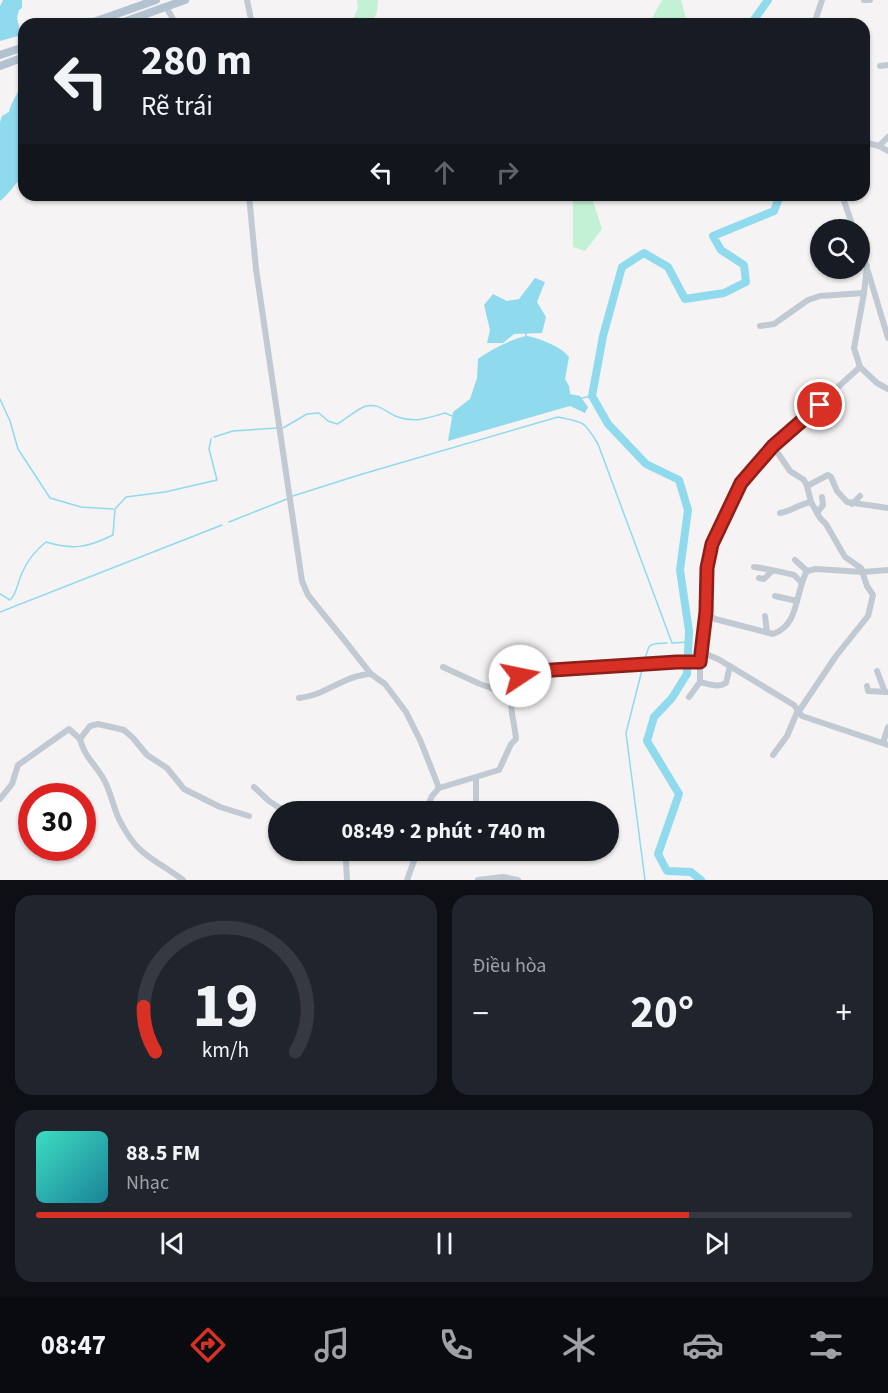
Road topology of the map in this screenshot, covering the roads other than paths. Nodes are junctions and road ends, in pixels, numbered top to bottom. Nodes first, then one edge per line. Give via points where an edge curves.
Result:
1 (156, 0) edge
2 (185, 0) edge
3 (247, 0) edge
4 (822, 0) edge
5 (864, 0) edge
6 (870, 0) edge
7 (165, 3) edge
8 (105, 18) edge
9 (131, 18) edge
10 (173, 18) edge
11 (251, 18) edge
12 (816, 18) edge
13 (18, 49) edge
14 (0, 55) edge
15 (18, 59) edge
16 (0, 66) edge
17 (888, 137) edge
18 (870, 144) edge
19 (879, 146) junction
20 (888, 151) edge
21 (250, 201) edge
22 (844, 201) edge
23 (850, 219) edge
24 (870, 277) edge
25 (866, 279) edge
26 (864, 293) junction
27 (888, 310) edge
28 (880, 312) junction
29 (760, 326) dead end
30 (888, 338) edge
31 (860, 367) junction
32 (888, 389) edge
33 (773, 446) junction
34 (807, 486) junction
35 (860, 496) dead end
36 (822, 497) dead end
37 (811, 502) junction
38 (852, 504) junction
39 (888, 508) edge
40 (780, 513) dead end
41 (817, 513) junction
42 (795, 560) dead end
43 (754, 567) dead end
44 (807, 570) junction
45 (888, 570) edge
46 (772, 571) junction
47 (862, 572) junction
48 (759, 578) dead end
49 (802, 583) junction
50 (775, 596) dead end
51 (797, 601) junction
52 (706, 612) junction
53 (765, 616) dead end
54 (767, 632) junction
55 (701, 652) junction
56 (519, 661) dead end
57 (700, 662) junction
58 (730, 666) junction
59 (443, 667) dead end
60 (877, 671) dead end
61 (371, 674) junction
62 (520, 676) junction
63 (700, 682) junction
64 (867, 686) dead end
65 (886, 692) edge
66 (511, 695) junction
67 (689, 697) dead end
68 (299, 698) dead end
69 (799, 710) junction
70 (888, 727) edge
71 (80, 739) junction
72 (885, 744) edge
73 (773, 755) dead end
74 (476, 777) junction
75 (254, 787) dead end
76 (439, 788) junction
77 (0, 799) edge
78 (269, 801) edge
79 (430, 801) edge
80 (476, 801) edge
81 (249, 816) dead end
82 (346, 861) edge
83 (414, 861) edge
84 (183, 880) edge
85 (347, 880) edge
86 (407, 880) edge
87 (478, 880) edge
88 (518, 880) edge

1 - 8 main road
2 - 7 main road
3 - 11 street
4 - 12 street
5 - 6 street
7 - 9 main road
7 - 10 street
13 - 14 main road
15 - 16 main road
17 - 19 street
18 - 19 street
19 - 20 street
21 - 61 street via 302,581 308,595
22 - 23 street
24 - 28 street
25 - 26 street
26 - 29 street via 820,296 774,324
26 - 31 street via 854,348
27 - 28 street
28 - 30 street
31 - 32 street
31 - 33 street
33 - 34 street via 790,471
33 - 52 street via 741,483 712,544
34 - 37 street
34 - 38 street via 828,474 837,491
35 - 38 street
36 - 41 street via 823,505
37 - 40 street
37 - 41 street
38 - 39 street
41 - 47 street via 842,553
42 - 44 street
43 - 46 street
44 - 47 street
44 - 49 street
45 - 47 street
46 - 48 street via 764,579
46 - 49 street via 794,575
47 - 69 street via 873,595 870,612
49 - 51 street
50 - 51 street
51 - 54 street via 792,619 784,628 773,634
52 - 54 street via 715,619
52 - 55 street
53 - 54 street
55 - 57 street
55 - 58 street
56 - 62 street
57 - 62 street via 537,671
57 - 63 street
58 - 63 street via 722,686
58 - 69 street
59 - 66 street
60 - 65 street
61 - 68 street via 353,676
61 - 76 street via 385,684 406,712
62 - 66 street
63 - 67 street
64 - 65 street via 868,691
66 - 74 street via 510,717 516,739 499,770
69 - 72 street via 802,716
69 - 73 street
70 - 72 street
71 - 77 street via 69,729 18,765 12,784
71 - 81 street via 90,726 98,724 124,730 147,755 167,768 184,789
71 - 84 street via 88,759 104,779 132,843 153,862
74 - 76 street
74 - 80 street
75 - 78 street
76 - 79 street
82 - 85 street
83 - 86 street
87 - 88 street

